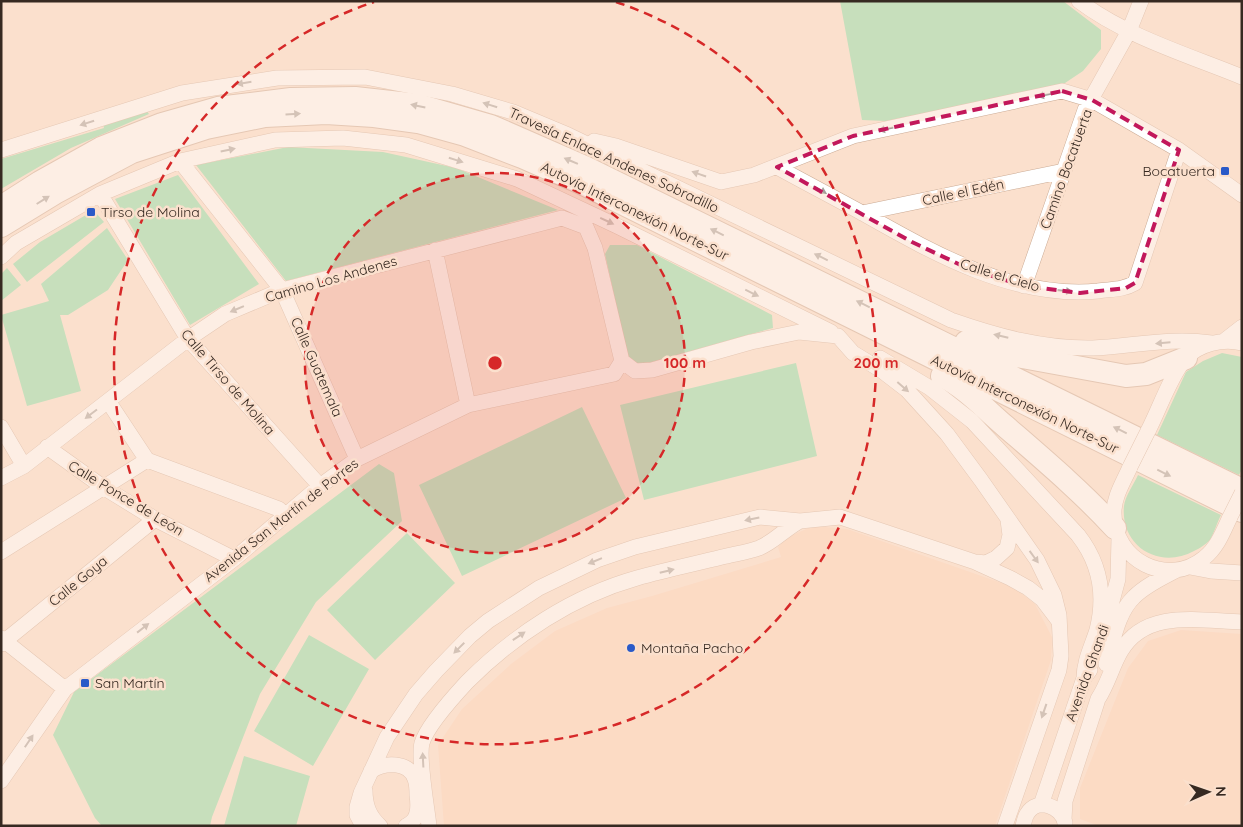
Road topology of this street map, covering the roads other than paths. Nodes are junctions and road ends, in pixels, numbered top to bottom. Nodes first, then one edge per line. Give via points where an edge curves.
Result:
1 (1079, 1) edge
2 (1141, 1) edge
3 (1129, 31) junction
4 (1242, 77) edge
5 (1092, 100) junction
6 (568, 135) junction
7 (1, 150) edge
8 (1179, 150) junction
9 (180, 161) junction
10 (777, 167) junction
11 (1064, 171) junction
12 (100, 194) junction
13 (1242, 195) edge
14 (1, 207) edge
15 (862, 213) junction
16 (1, 226) edge
17 (435, 250) junction
18 (1, 257) edge
19 (1024, 286) junction
20 (282, 290) junction
21 (907, 325) junction
22 (1242, 327) edge
23 (885, 335) junction
24 (838, 336) junction
25 (188, 339) junction
26 (1218, 342) junction
27 (1242, 343) edge
28 (1186, 358) junction
29 (622, 361) junction
30 (108, 401) junction
31 (468, 405) junction
32 (1, 428) edge
33 (47, 447) junction
34 (357, 458) junction
35 (147, 460) junction
36 (24, 466) junction
37 (1, 478) edge
38 (320, 486) junction
39 (103, 487) junction
40 (1242, 492) edge
41 (1236, 514) edge
42 (284, 515) junction
43 (1007, 517) junction
44 (155, 519) junction
45 (800, 521) junction
46 (1117, 533) junction
47 (1, 552) edge
48 (234, 559) junction
49 (975, 562) junction
50 (1183, 568) junction
51 (1242, 573) edge
52 (1060, 622) junction
53 (1242, 622) edge
54 (2, 641) edge
55 (1084, 678) junction
56 (64, 689) junction
57 (1098, 699) junction
58 (368, 778) junction
59 (1, 781) edge
60 (1041, 805) junction
61 (418, 806) junction
62 (1065, 822) edge
63 (363, 826) edge
64 (380, 826) edge
65 (406, 826) edge
66 (421, 826) edge
67 (429, 826) edge
68 (1005, 826) edge
69 (1023, 826) edge

1 - 3 street via 1098,16
2 - 3 street, Camino Bocatuerta
3 - 4 street
3 - 5 street, Camino Bocatuerta
5 - 8 street
5 -> 10 street via 1062,91 1024,99 853,136
5 - 11 street, Camino Bocatuerta
6 -> 7 street, Travesía Enlace Andenes Sobradillo via 513,112 452,94 365,77 277,78 182,93
10 -> 6 street via 721,182 616,146
26 -> 6 street, Travesía Enlace Andenes Sobradillo via 1191,340 1068,347 990,334 951,320
8 - 13 street
19 -> 8 street, Calle el Cielo via 1080,292 1126,288 1135,283
9 - 12 street
9 - 20 street, Calle Guatemala
9 -> 24 street via 275,140 343,138 406,145 517,179
10 -> 15 street, Calle el Cielo
11 - 15 street, Calle el Edén
11 - 19 street, Camino Bocatuerta
12 - 18 street via 16,243
12 - 25 street, Calle Tirso de Molina
21 -> 14 highway, Autovía Interconexión Norte-Sur via 587,168 491,126 418,106 354,98 291,99 218,108 162,124 101,148
15 - 19 street, Calle el Cielo via 967,268
16 -> 23 highway, Autovía Interconexión Norte-Sur via 132,152 206,128 265,116 326,113 374,116 418,122 465,135 522,157 579,182
17 - 20 street, Camino Los Andenes
17 - 29 street, Camino Los Andenes via 562,218 586,227 595,248
17 - 31 street
20 -> 25 street, Camino Los Andenes via 225,314
20 - 34 street, Calle Guatemala
21 - 28 highway via 934,328 1000,353 1126,376 1146,374
40 -> 21 highway, Autovía Interconexión Norte-Sur
22 - 26 street
23 -> 41 highway, Autovía Interconexión Norte-Sur
23 - 46 highway via 905,356 948,378 971,396 1084,496
24 - 29 street via 800,332 652,370 634,371
24 -> 43 street via 853,353 893,379 923,407 947,434
24 - 55 street via 930,388 972,421 1089,549 1096,565 1102,598
25 - 30 street, Camino Los Andenes
25 - 38 street, Calle Tirso de Molina
26 - 27 street, Travesía Enlace Andenes Sobradillo
26 - 28 street via 1197,349
28 - 46 street, Avenida Ghandi, bridge via 1116,499 1113,512
29 - 31 street, Avenida San Martín de Porres via 614,374
30 -> 33 street, Camino Los Andenes
30 - 35 street
31 - 34 street, Avenida San Martín de Porres
32 - 36 street
33 - 36 street, Camino Los Andenes
33 - 39 street, Calle Ponce de León
34 - 38 street, Avenida San Martín de Porres
35 - 39 street
35 - 42 street via 279,509
36 - 37 street, Camino Los Andenes
38 - 42 street, Avenida San Martín de Porres
39 - 44 street, Calle Ponce de León
39 - 47 street
40 - 41 street, Avenida Ghandi, bridge
41 - 50 street, Avenida Ghandi via 1214,549 1204,559
42 - 48 street, Avenida San Martín de Porres
43 - 49 street via 1010,535 1007,548 986,563
43 -> 52 street via 1046,576
44 - 48 street, Calle Ponce de León
44 - 54 street, Calle Goya
45 - 49 street via 840,517
45 -> 58 street via 760,517 635,547 597,560 539,588 470,636 436,671 387,737
67 -> 45 street via 422,743 456,693 510,642 542,621 610,587 760,548
46 - 50 street via 1128,552 1139,562 1166,570
46 - 55 street, Avenida Ghandi via 1118,579 1114,598 1091,669
56 -> 48 street, Avenida San Martín de Porres
49 - 52 street via 1028,588
50 - 51 street
50 - 57 street, Avenida Ghandi via 1144,589 1127,604 1098,688
52 -> 68 street via 1059,670
53 - 57 street via 1177,620 1147,626 1134,634 1122,648
54 - 56 street
55 - 60 street, Avenida Ghandi
59 -> 56 street, Avenida San Martín de Porres
57 - 62 street via 1065,801
58 - 61 street via 378,766 389,764 410,770 416,780
58 - 63 street via 357,807
58 - 64 street via 367,809
60 - 62 street via 1057,809
60 - 69 street via 1026,814
61 - 65 street via 416,817
61 - 66 street

